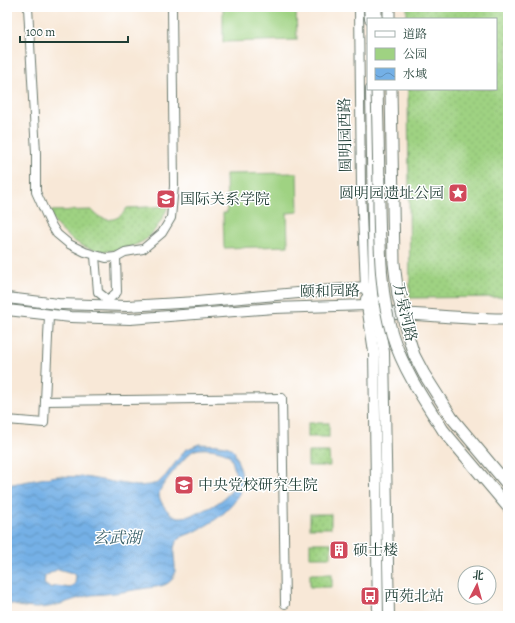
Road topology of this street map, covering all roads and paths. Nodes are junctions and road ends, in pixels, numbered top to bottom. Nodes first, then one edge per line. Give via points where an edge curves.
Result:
1 (28, 7) edge
2 (172, 7) edge
3 (359, 7) edge
4 (368, 7) edge
5 (376, 7) edge
6 (389, 7) edge
7 (369, 18) edge
8 (376, 18) edge
9 (390, 18) edge
10 (370, 90) edge
11 (377, 90) edge
12 (391, 90) edge
13 (95, 256) junction
14 (116, 257) junction
15 (365, 287) junction
16 (7, 298) edge
17 (108, 303) junction
18 (367, 305) junction
19 (7, 310) edge
20 (377, 313) junction
21 (49, 316) junction
22 (508, 319) edge
23 (45, 401) junction
24 (7, 420) edge
25 (508, 485) edge
26 (508, 507) edge
27 (285, 604) dead end
28 (378, 616) edge
29 (389, 616) edge

1 - 13 street via 36,192 57,234 69,244
2 - 14 street via 174,186 171,218 162,233 144,249 125,252
3 - 15 street, 圆明园西路
4 - 7 street
5 - 8 highway
6 - 9 highway
10 - 20 street, 圆明园西路 via 373,293
11 - 26 highway, 万泉河路, bridge via 381,262 384,298 393,334 412,382 443,430
12 - 25 highway, bridge via 394,263 406,329 414,355 452,418
13 - 14 street
13 - 17 street via 98,292
14 - 17 street via 117,292
15 - 17 main road, 颐和园路 via 190,303
15 - 18 main road
15 - 20 main road, 颐和园路
16 - 17 main road, 颐和园路 via 58,304
18 - 20 main road
18 - 21 main road, 颐和园路 via 274,308 147,318
18 - 28 main road, 颐和园路 via 374,352
19 - 21 main road, 颐和园路
20 - 22 highway
20 - 29 main road, 颐和园路 via 384,352
21 - 23 street
23 - 24 street via 44,423
23 - 27 street via 282,398

